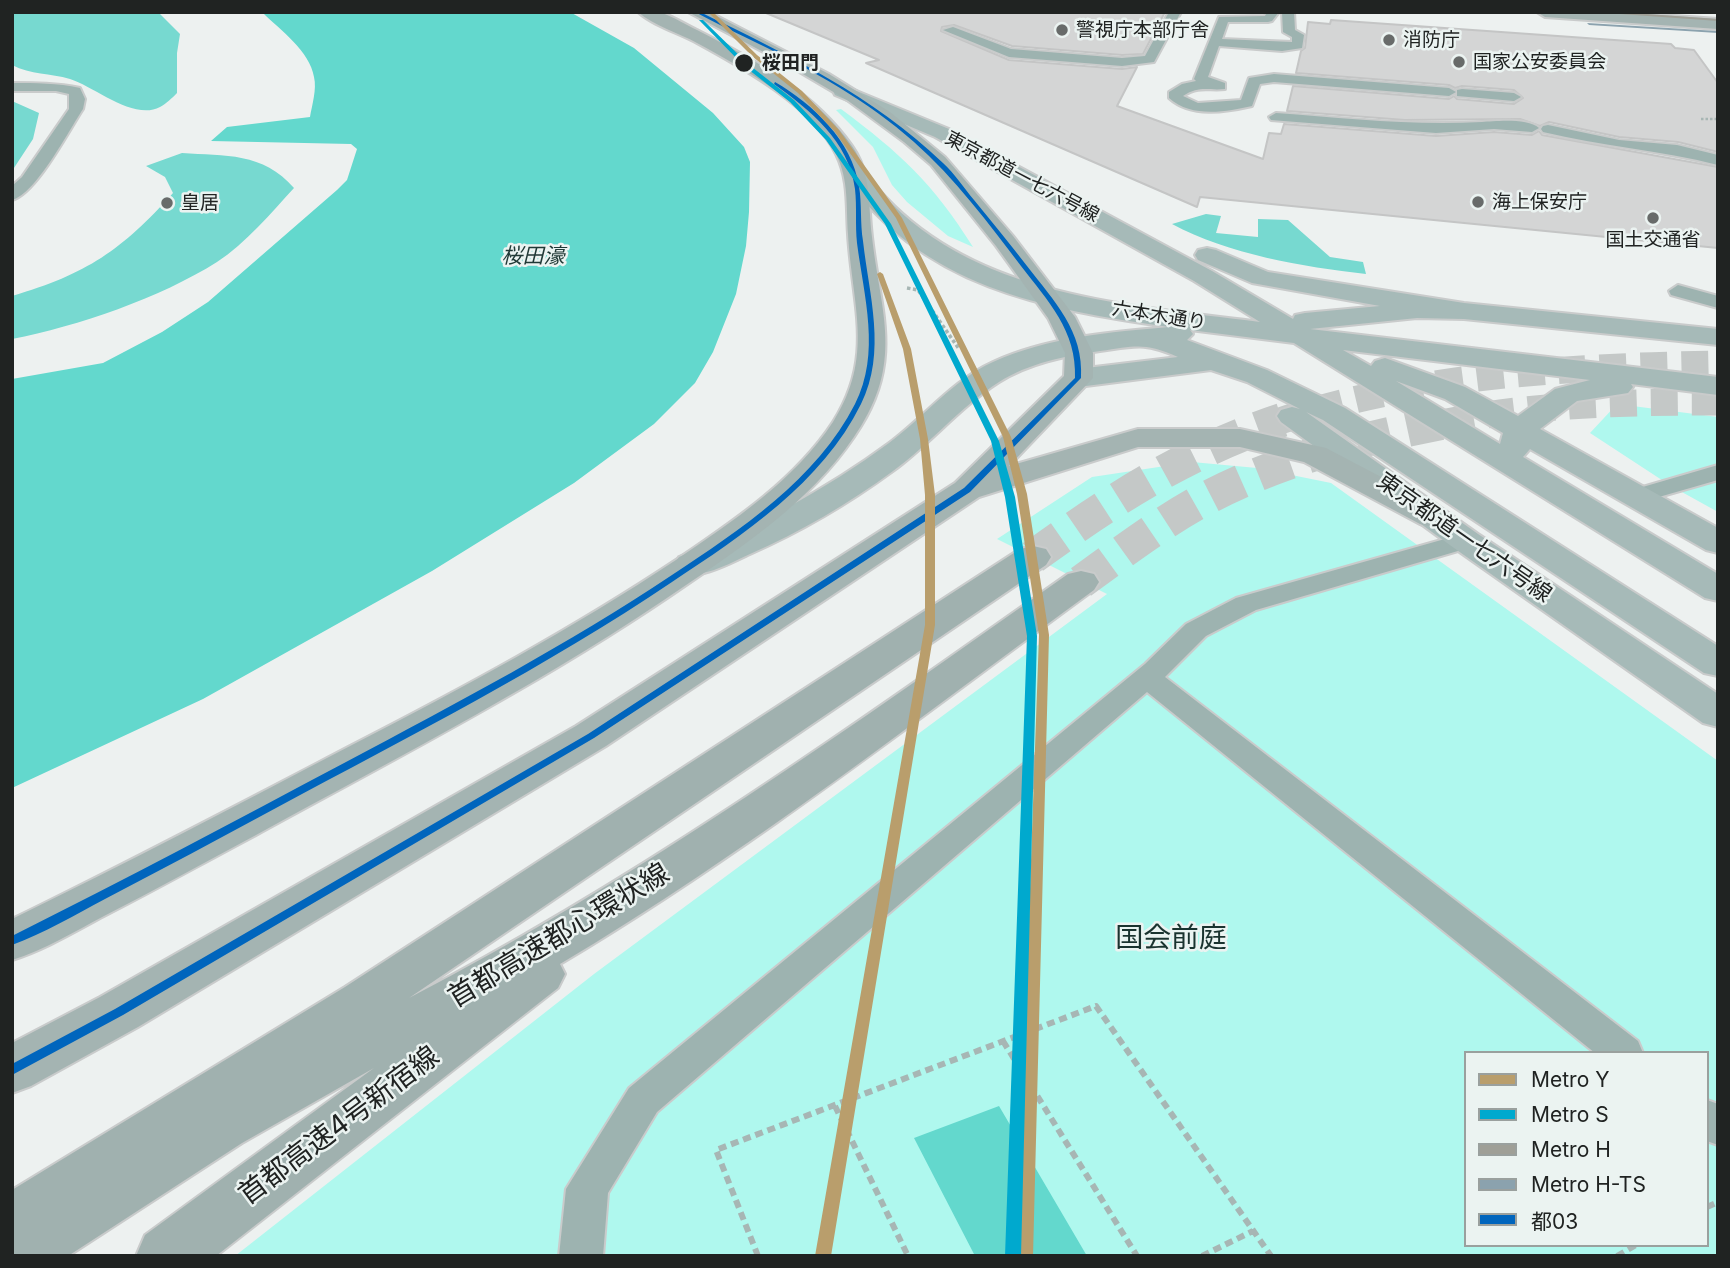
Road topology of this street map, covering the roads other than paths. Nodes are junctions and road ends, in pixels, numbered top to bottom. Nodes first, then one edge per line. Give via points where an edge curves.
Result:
1 (646, 12) edge
2 (695, 12) edge
3 (1175, 12) edge
4 (1273, 12) edge
5 (1288, 12) edge
6 (1548, 12) edge
7 (1718, 24) edge
8 (949, 30) dead end
9 (1214, 42) junction
10 (12, 88) edge
11 (842, 90) junction
12 (1252, 90) junction
13 (1514, 97) dead end
14 (1431, 104) dead end
15 (1276, 117) dead end
16 (1718, 158) edge
17 (1002, 164) junction
18 (856, 176) junction
19 (12, 195) edge
20 (1678, 291) dead end
21 (1046, 296) junction
22 (1718, 302) edge
23 (1464, 311) junction
24 (1236, 328) junction
25 (1154, 336) junction
26 (1718, 337) edge
27 (1296, 349) junction
28 (1347, 357) junction
29 (1500, 360) junction
30 (1212, 361) junction
31 (1077, 362) junction
32 (1718, 386) edge
33 (1718, 395) edge
34 (1334, 414) junction
35 (1520, 429) junction
36 (1526, 472) junction
37 (1718, 472) edge
38 (967, 490) junction
39 (1638, 496) junction
40 (1432, 517) junction
41 (1466, 541) junction
42 (1718, 543) edge
43 (1033, 557) tunnel mouth
44 (691, 566) junction
45 (1081, 582) tunnel mouth
46 (1718, 590) edge
47 (1718, 664) edge
48 (1147, 677) junction
49 (1718, 714) edge
50 (712, 844) junction
51 (12, 942) edge
52 (1621, 1051) edge
53 (12, 1070) edge
54 (12, 1223) edge
55 (16, 1256) edge
56 (167, 1256) edge
57 (581, 1256) edge

1 - 18 highway via 784,88 837,140
2 - 11 highway
3 - 8 lane via 1150,59 1122,62 1009,52
4 - 9 lane via 1268,19 1223,19
5 - 9 lane via 1289,32 1298,36 1298,45
6 - 7 highway
9 - 12 lane via 1201,79 1213,85 1187,87 1174,95 1177,100 1230,107 1247,103
10 - 19 lane via 56,87 75,91 78,99 76,109 28,180
11 - 17 main road, 東京都道一七六号線
11 - 21 highway via 941,163
12 - 13 lane via 1254,81 1274,78
12 - 14 lane
15 - 16 lane via 1436,129 1540,128
17 - 23 main road via 1069,189 1261,278
17 - 27 main road, 東京都道一七六号線 via 1203,276
18 - 21 main road, 六本木通り via 924,246 957,264
18 - 44 highway via 860,243 874,333 874,357 860,402 839,436 804,476 742,530
20 - 22 lane
21 - 24 main road, 六本木通り
21 - 25 main road, 東京都道一七六号線
21 - 31 highway
23 - 26 main road
23 - 27 main road via 1362,315
24 - 25 main road
24 - 27 main road
25 - 30 main road, 東京都道一七六号線
25 - 31 main road
27 - 28 main road, 東京都道一七六号線
27 - 29 main road, 六本木通り
27 - 30 main road, 六本木通り
27 - 34 main road
28 - 29 main road, 六本木通り
28 - 35 main road, 東京都道一七六号線 via 1455,393
28 - 36 main road, 東京都道一七六号線
29 - 32 main road, 六本木通り
30 - 31 main road, 六本木通り via 1105,373
30 - 34 main road, 東京都道一七六号線 via 1257,376
30 - 40 main road, 東京都道一七六号線
31 - 38 highway
31 - 44 main road via 1021,361 992,374 909,444 830,500 749,544
33 - 35 main road via 1630,387 1578,390
34 - 47 main road, 東京都道一七六号線
35 - 36 main road via 1513,448
35 - 39 main road, 東京都道一七六号線
36 - 46 main road, 東京都道一七六号線
37 - 39 lane
38 - 40 highway via 1138,438 1240,438 1315,455
38 - 53 highway via 591,736
39 - 42 main road, 東京都道一七六号線
40 - 41 main road, 東京都道一七六号線
41 - 48 lane via 1245,604 1196,630
41 - 49 main road, 東京都道一七六号線
43 - 54 highway, 首都高速都心環状線 via 363,1002
44 - 51 highway via 515,678
45 - 50 highway, 首都高速都心環状線
48 - 52 lane
48 - 57 lane via 643,1100 587,1189
50 - 55 highway, 首都高速都心環状線 via 503,972 251,1109
50 - 56 highway, 首都高速4号新宿線

